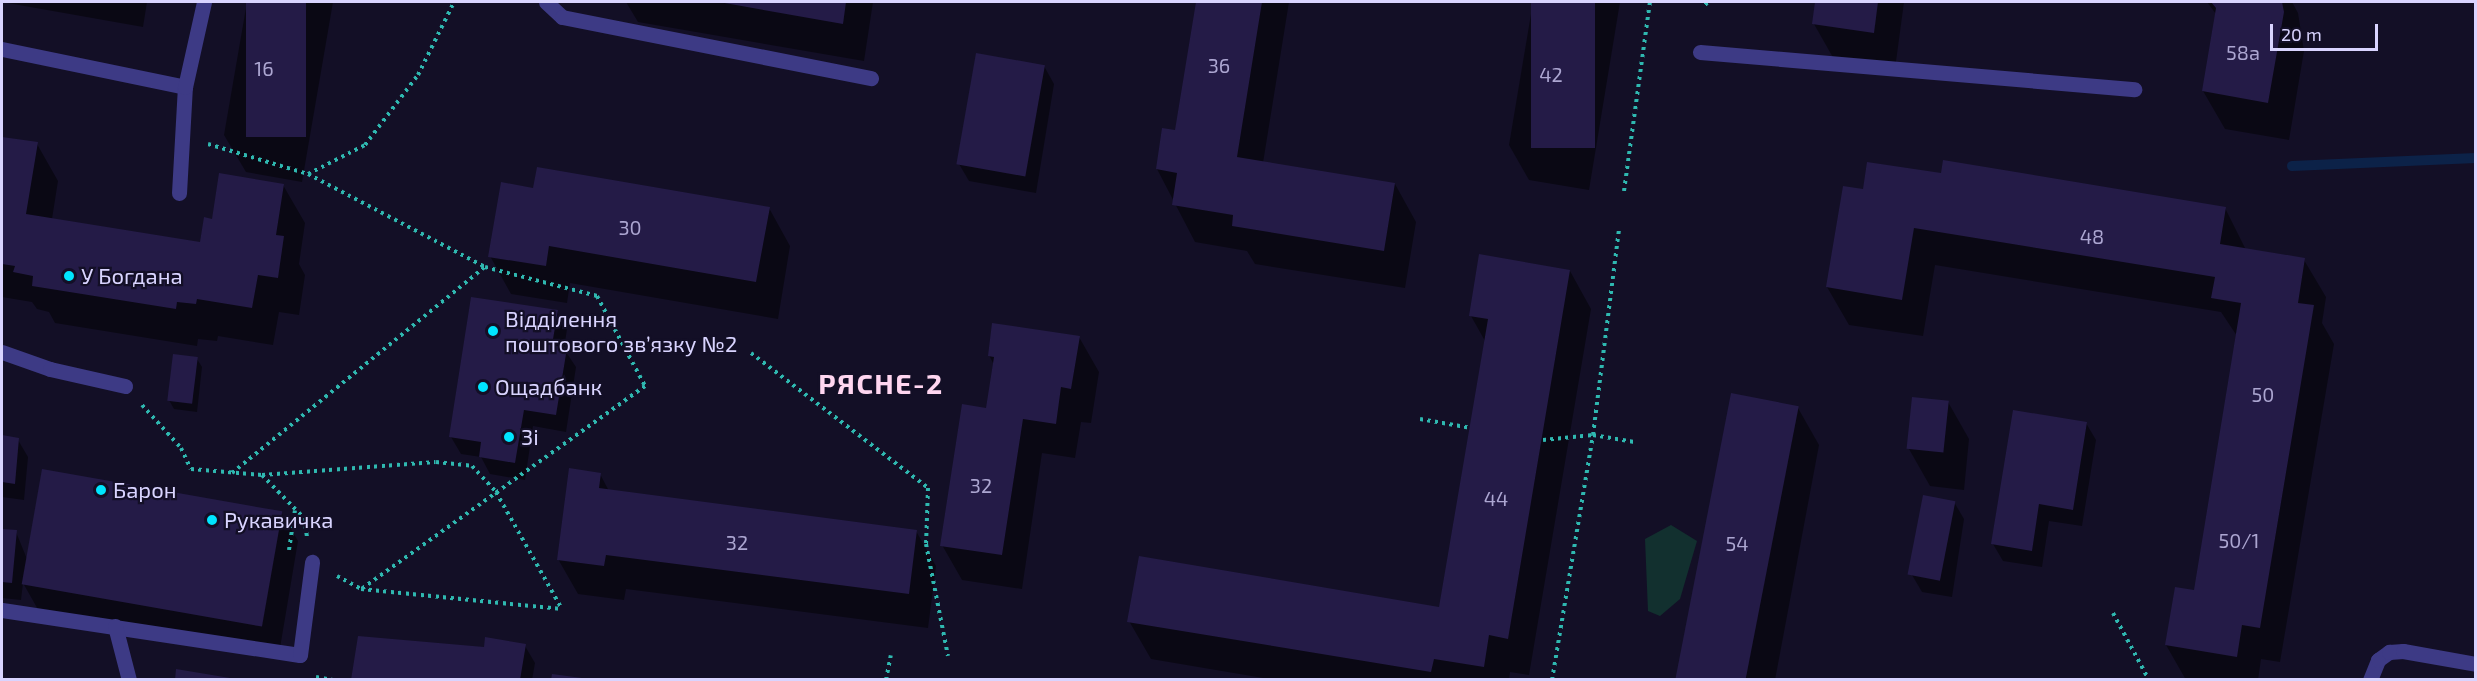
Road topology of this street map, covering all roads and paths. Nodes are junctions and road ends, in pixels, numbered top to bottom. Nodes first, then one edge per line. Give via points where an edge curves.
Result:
1 (204, 2) edge
2 (454, 2) edge
3 (546, 2) edge
4 (1650, 2) edge
5 (2, 49) edge
6 (1701, 52) dead end
7 (871, 78) dead end
8 (185, 87) junction
9 (2134, 89) dead end
10 (184, 137) junction
11 (308, 174) junction
12 (1624, 191) dead end
13 (179, 193) dead end
14 (1619, 230) dead end
15 (485, 267) junction
16 (2, 352) edge
17 (752, 353) dead end
18 (125, 386) joint
19 (1420, 419) dead end
20 (1471, 428) dead end
21 (1593, 435) junction
22 (1543, 440) dead end
23 (1634, 442) dead end
24 (231, 473) junction
25 (262, 475) junction
26 (496, 492) junction
27 (295, 509) junction
28 (288, 556) dead end
29 (312, 562) junction
30 (361, 590) junction
31 (2, 610) edge
32 (2113, 613) dead end
33 (115, 626) junction
34 (891, 655) dead end
35 (948, 656) dead end
36 (2475, 664) edge
37 (129, 680) edge
38 (886, 680) edge
39 (1552, 680) edge
40 (2149, 680) edge
41 (2370, 680) edge

1 - 8 street
2 - 11 path via 418,75 365,145
3 - 7 street via 562,17
4 - 12 path
5 - 8 street
6 - 9 street
8 - 10 street
10 - 11 path
10 - 13 street
11 - 15 path
14 - 21 path
15 - 24 path
15 - 26 path via 597,296 645,386
16 - 18 street via 50,369
17 - 35 path via 928,488 926,544
18 - 24 path via 181,448 191,469
19 - 20 path
21 - 22 path
21 - 23 path
21 - 39 path
24 - 25 path
25 - 26 path via 436,462 472,466
25 - 27 path
26 - 30 path
26 - 30 path via 562,609
27 - 28 path
27 - 29 path via 304,518
29 - 30 path
29 - 33 street via 300,655
31 - 33 street
32 - 40 path
33 - 37 street
34 - 38 path
36 - 41 street via 2389,652 2378,660

